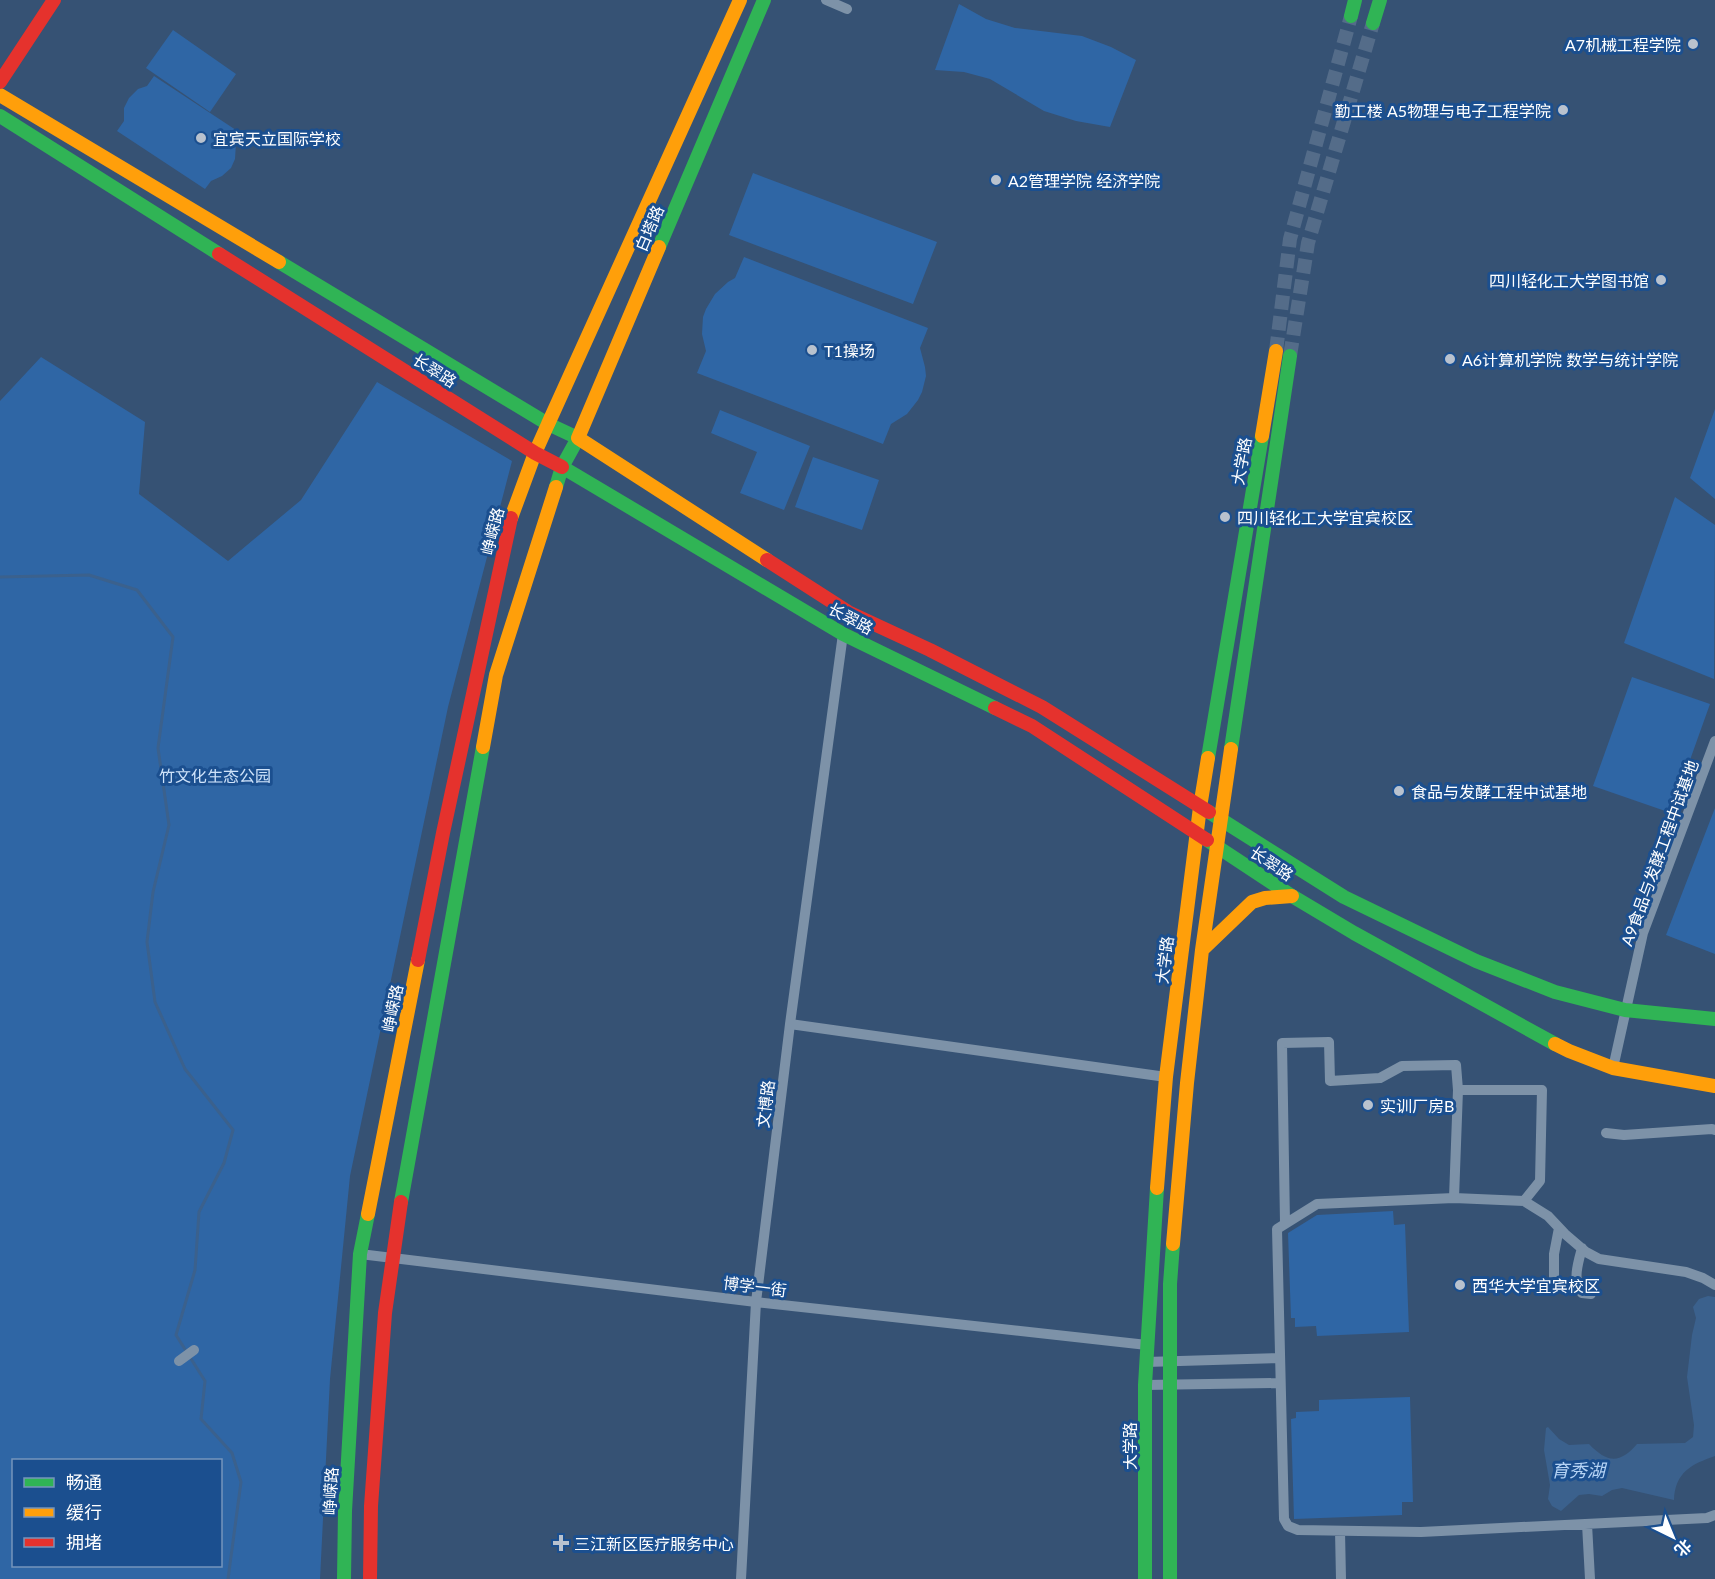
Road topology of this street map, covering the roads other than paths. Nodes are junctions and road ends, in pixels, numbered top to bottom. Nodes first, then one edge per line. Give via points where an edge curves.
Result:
1 (43, 0) edge
2 (54, 0) edge
3 (740, 0) edge
4 (764, 0) edge
5 (826, 0) edge
6 (1355, 0) edge
7 (1380, 0) edge
8 (847, 9) dead end
9 (1351, 16) tunnel mouth
10 (1373, 23) tunnel mouth
11 (0, 66) edge
12 (0, 82) edge
13 (0, 95) edge
14 (0, 116) edge
15 (549, 424) junction
16 (578, 438) junction
17 (535, 453) junction
18 (562, 467) junction
19 (843, 634) junction
20 (1715, 741) edge
21 (1200, 807) junction
22 (1220, 820) junction
23 (1196, 832) junction
24 (1216, 845) junction
25 (1292, 896) junction
26 (1202, 950) junction
27 (1625, 1010) junction
28 (1715, 1019) edge
29 (790, 1024) junction
30 (1613, 1068) junction
31 (1166, 1077) junction
32 (1715, 1086) edge
33 (1458, 1090) junction
34 (1715, 1130) edge
35 (1606, 1132) dead end
36 (1454, 1197) junction
37 (1524, 1201) junction
38 (1286, 1224) junction
39 (1559, 1228) junction
40 (1582, 1248) junction
41 (360, 1254) junction
42 (393, 1259) junction
43 (1554, 1278) dead end
44 (1715, 1285) edge
45 (1591, 1294) dead end
46 (756, 1302) junction
47 (1147, 1345) junction
48 (194, 1350) dead end
49 (1280, 1358) junction
50 (179, 1361) dead end
51 (1146, 1362) junction
52 (1170, 1362) junction
53 (1280, 1383) junction
54 (1145, 1384) junction
55 (1169, 1385) junction
56 (1712, 1518) edge
57 (1587, 1524) junction
58 (1340, 1531) junction
59 (344, 1579) edge
60 (370, 1579) edge
61 (741, 1579) edge
62 (1145, 1579) edge
63 (1170, 1579) edge
64 (1341, 1579) edge
65 (1590, 1579) edge

1 - 11 main road
2 - 12 main road
3 - 15 main road, 白塔路
4 - 16 main road, 白塔路
5 - 8 street
6 - 9 main road
7 - 10 main road
13 - 15 main road, 长翠路
14 - 17 main road, 长翠路
15 - 16 main road, 长翠路
15 - 17 main road, 白塔路
16 - 18 main road, 白塔路
16 - 21 main road, 长翠路 via 848,612 1042,706
17 - 18 main road, 长翠路
17 - 41 main road, 峥嵘路 via 511,518 443,833
18 - 19 main road, 长翠路
18 - 42 main road via 496,675
19 - 23 main road, 长翠路 via 1032,726
19 - 29 street, 文博路
20 - 27 street, A9食品与发酵工程中试基地 via 1643,933
21 - 22 main road, 长翠路
21 - 22 main road, 大学路 via 1283,354
21 - 23 main road, 大学路
22 - 24 main road, 大学路
22 - 27 main road, 长翠路 via 1344,897 1476,961 1555,992
23 - 24 main road, 长翠路
23 - 31 main road, 大学路
24 - 25 main road, 长翠路
24 - 26 main road, 大学路
25 - 26 main road via 1252,902
25 - 30 main road, 长翠路 via 1468,997 1569,1051
26 - 52 main road, 大学路 via 1170,1284
27 - 28 main road, 长翠路
27 - 30 street, A9食品与发酵工程中试基地
29 - 31 street
29 - 46 street, 文博路
30 - 32 main road, 长翠路
31 - 47 main road, 大学路
33 - 36 street
33 - 37 street via 1542,1090 1540,1181
33 - 38 street via 1456,1065 1402,1066 1380,1078 1330,1081 1329,1042 1282,1043
34 - 35 street via 1624,1135
36 - 37 street
36 - 38 street via 1317,1204
37 - 39 street
38 - 49 street via 1277,1229
39 - 40 street
39 - 43 street
40 - 44 street via 1599,1259 1686,1272
40 - 45 street via 1577,1284 1582,1293
41 - 42 street, 博学一街
41 - 59 main road, 峥嵘路
42 - 46 street, 博学一街
42 - 60 main road via 385,1313 371,1506
46 - 47 street, 博学一街
46 - 61 street, 文博路
47 - 51 main road, 大学路
48 - 50 street
49 - 52 street
49 - 53 street
51 - 52 street
51 - 54 main road, 大学路
52 - 55 main road, 大学路
53 - 55 street
53 - 58 street via 1284,1519 1288,1526 1298,1530
54 - 55 street
54 - 62 main road, 大学路
55 - 63 main road, 大学路
56 - 57 street
57 - 58 street via 1421,1532
57 - 65 street
58 - 64 street

